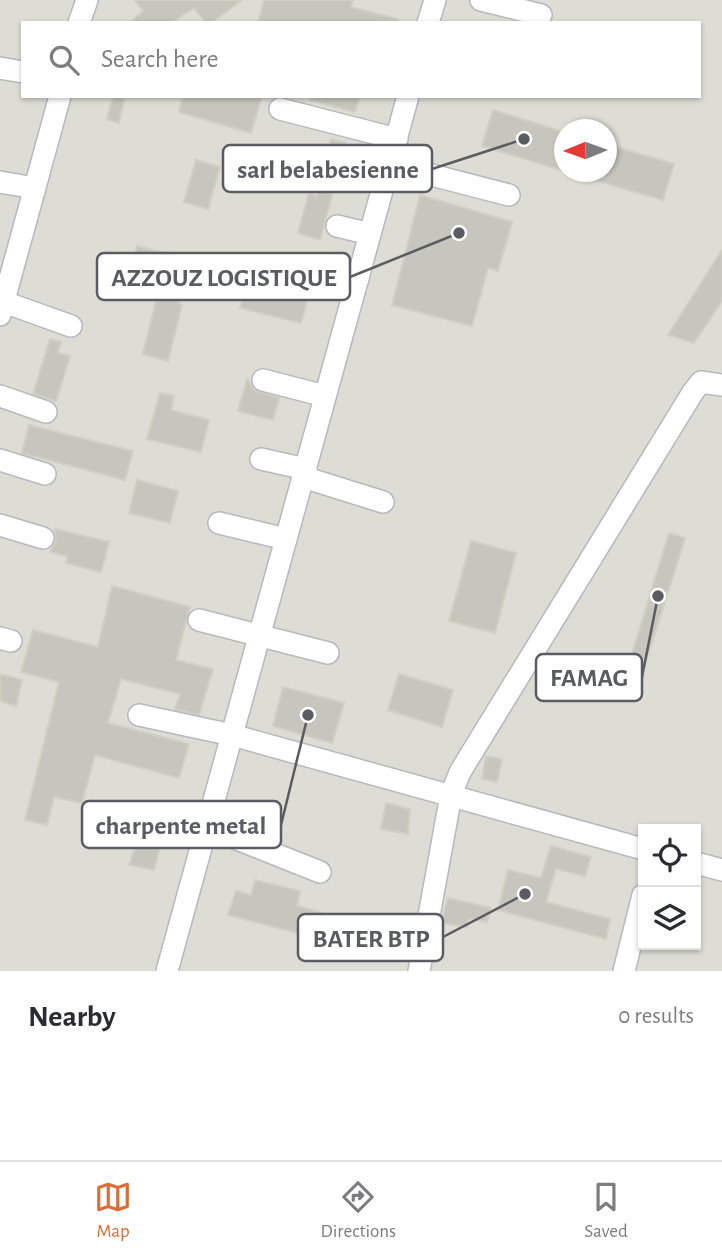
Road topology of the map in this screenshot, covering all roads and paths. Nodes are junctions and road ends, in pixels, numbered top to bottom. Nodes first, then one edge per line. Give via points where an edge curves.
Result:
1 (87, 0) edge
2 (435, 0) edge
3 (481, 0) edge
4 (541, 15) dead end
5 (80, 21) edge
6 (429, 21) edge
7 (0, 68) edge
8 (21, 72) edge
9 (59, 98) edge
10 (407, 98) edge
11 (280, 109) dead end
12 (397, 139) junction
13 (389, 164) junction
14 (0, 182) edge
15 (35, 188) junction
16 (509, 195) dead end
17 (337, 226) dead end
18 (370, 234) junction
19 (311, 264) dead end
20 (358, 279) junction
21 (1, 309) edge
22 (71, 327) dead end
23 (263, 380) dead end
24 (722, 385) edge
25 (0, 396) edge
26 (326, 397) junction
27 (46, 412) dead end
28 (261, 459) dead end
29 (0, 460) edge
30 (305, 473) junction
31 (46, 474) dead end
32 (383, 502) dead end
33 (219, 523) dead end
34 (0, 525) edge
35 (43, 538) dead end
36 (286, 539) junction
37 (199, 620) dead end
38 (260, 634) junction
39 (328, 653) dead end
40 (139, 715) dead end
41 (232, 735) junction
42 (451, 795) junction
43 (207, 827) junction
44 (638, 848) edge
45 (701, 864) edge
46 (722, 870) edge
47 (320, 872) dead end
48 (638, 915) edge
49 (167, 971) edge
50 (419, 971) edge
51 (624, 971) edge

1 - 5 street
2 - 6 street
3 - 4 street
7 - 8 street
9 - 15 street
10 - 12 street
11 - 12 street
12 - 13 street
13 - 16 street
13 - 18 street
14 - 15 street
15 - 21 street
17 - 18 street
18 - 20 street
19 - 20 street
20 - 26 street
21 - 22 street
23 - 26 street
24 - 42 street via 701,382 693,392 460,772
25 - 27 street
26 - 30 street
28 - 30 street
29 - 31 street
30 - 32 street
30 - 36 street
33 - 36 street
34 - 35 street
36 - 38 street
37 - 38 street
38 - 39 street
38 - 41 street
40 - 41 street
41 - 42 street
41 - 43 street
42 - 44 street
42 - 50 street
43 - 47 street
43 - 49 street
45 - 46 street
48 - 51 street

